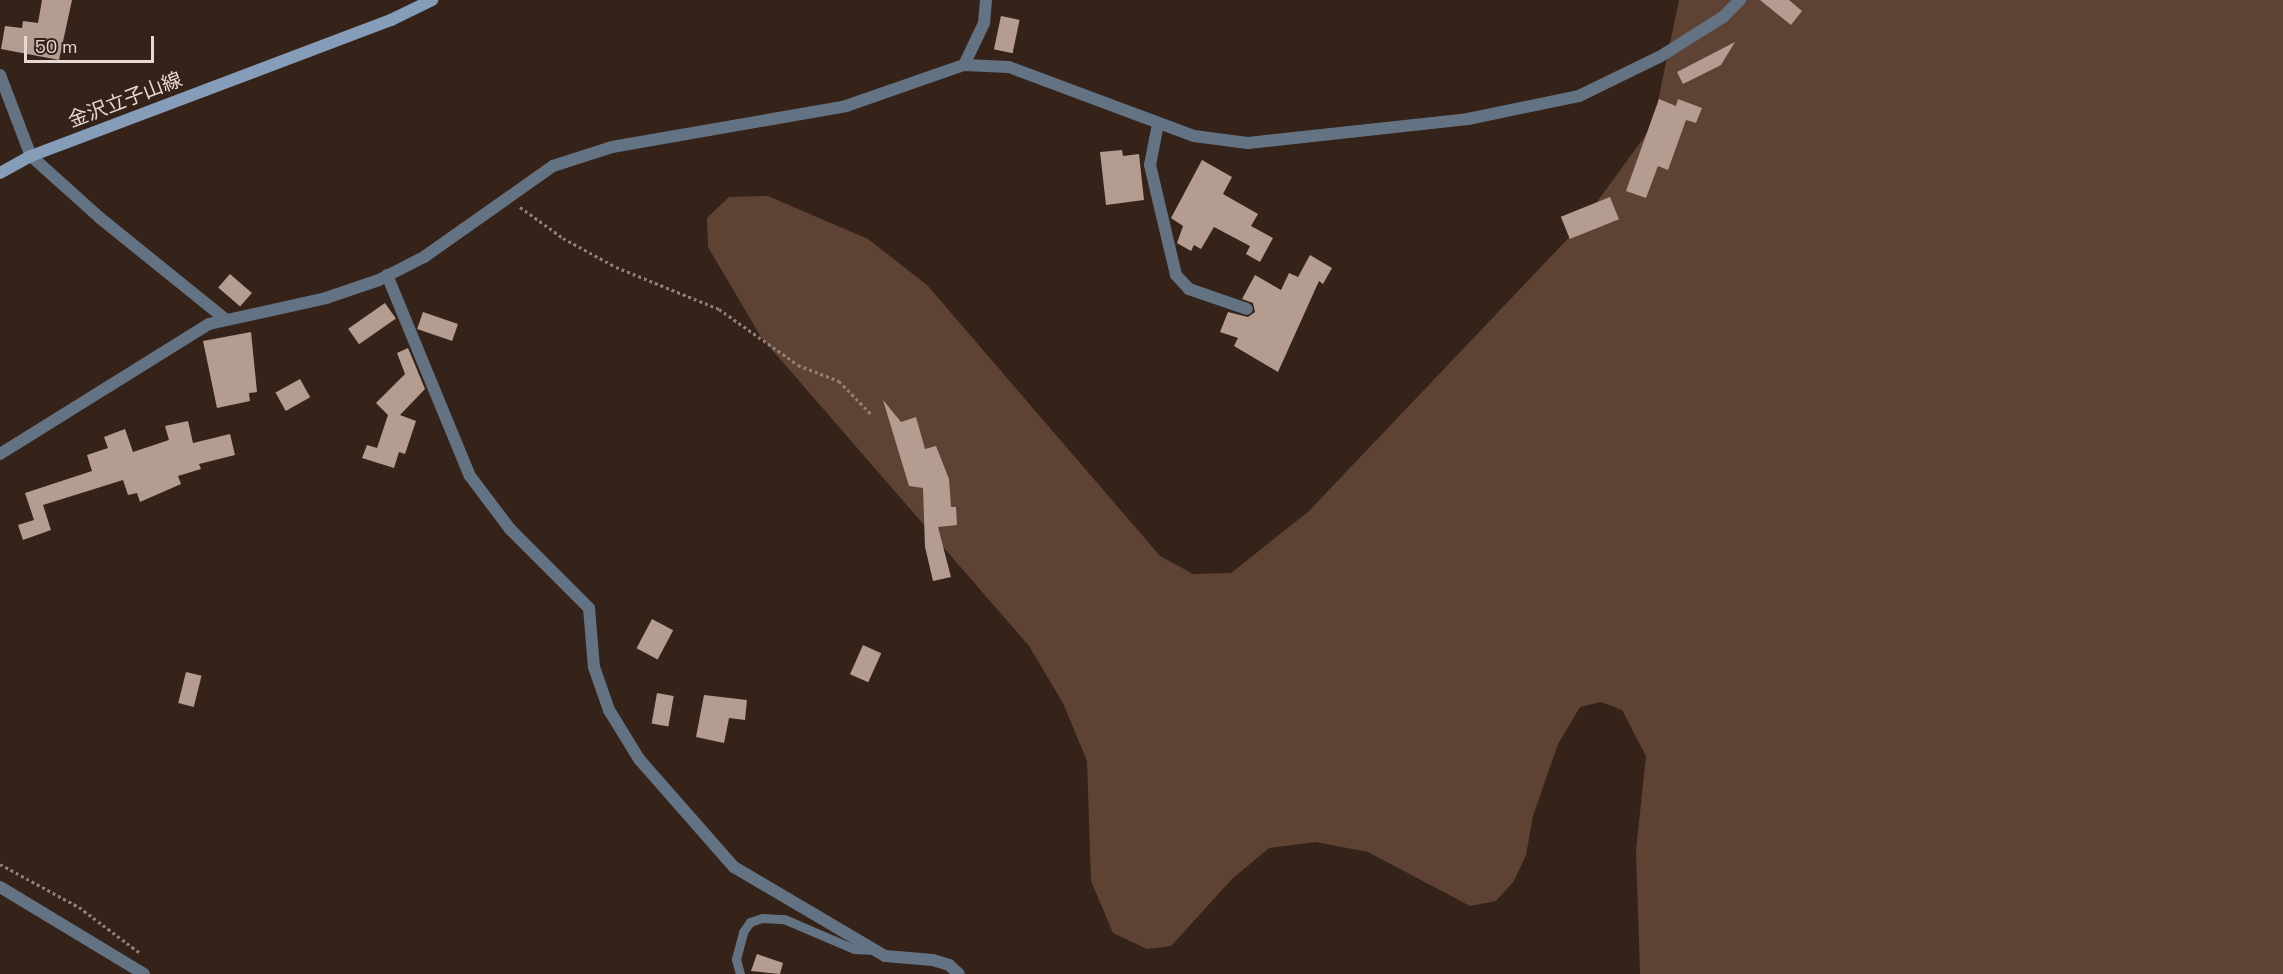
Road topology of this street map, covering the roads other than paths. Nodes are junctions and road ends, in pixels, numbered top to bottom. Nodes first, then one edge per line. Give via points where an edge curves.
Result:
1 (432, 0) edge
2 (986, 0) edge
3 (1740, 0) edge
4 (964, 65) junction
5 (0, 75) edge
6 (1158, 124) junction
7 (31, 156) junction
8 (0, 172) edge
9 (387, 275) junction
10 (1246, 309) dead end
11 (225, 319) junction
12 (0, 454) edge
13 (0, 887) edge
14 (874, 950) junction
15 (144, 974) edge
16 (740, 974) edge
17 (958, 974) edge

1 - 7 street, 金沢立子山線 via 391,20
2 - 4 street via 984,23
3 - 6 street via 1723,17 1661,56 1568,98 1468,119 1248,143 1194,136
4 - 6 street via 1009,67
4 - 9 street via 846,106 612,147 553,166 424,257
5 - 7 street
6 - 10 street via 1150,165 1176,275 1189,289
7 - 8 street, 金沢立子山線
7 - 11 street via 100,219
9 - 11 street via 326,298
9 - 14 street via 470,476 510,529 589,608 594,668 625,741 698,831 734,867
11 - 12 street via 209,324 82,400
13 - 15 street
14 - 16 lane via 854,949 784,919 762,918 750,922 743,932 736,959
14 - 17 street via 897,959 946,963

